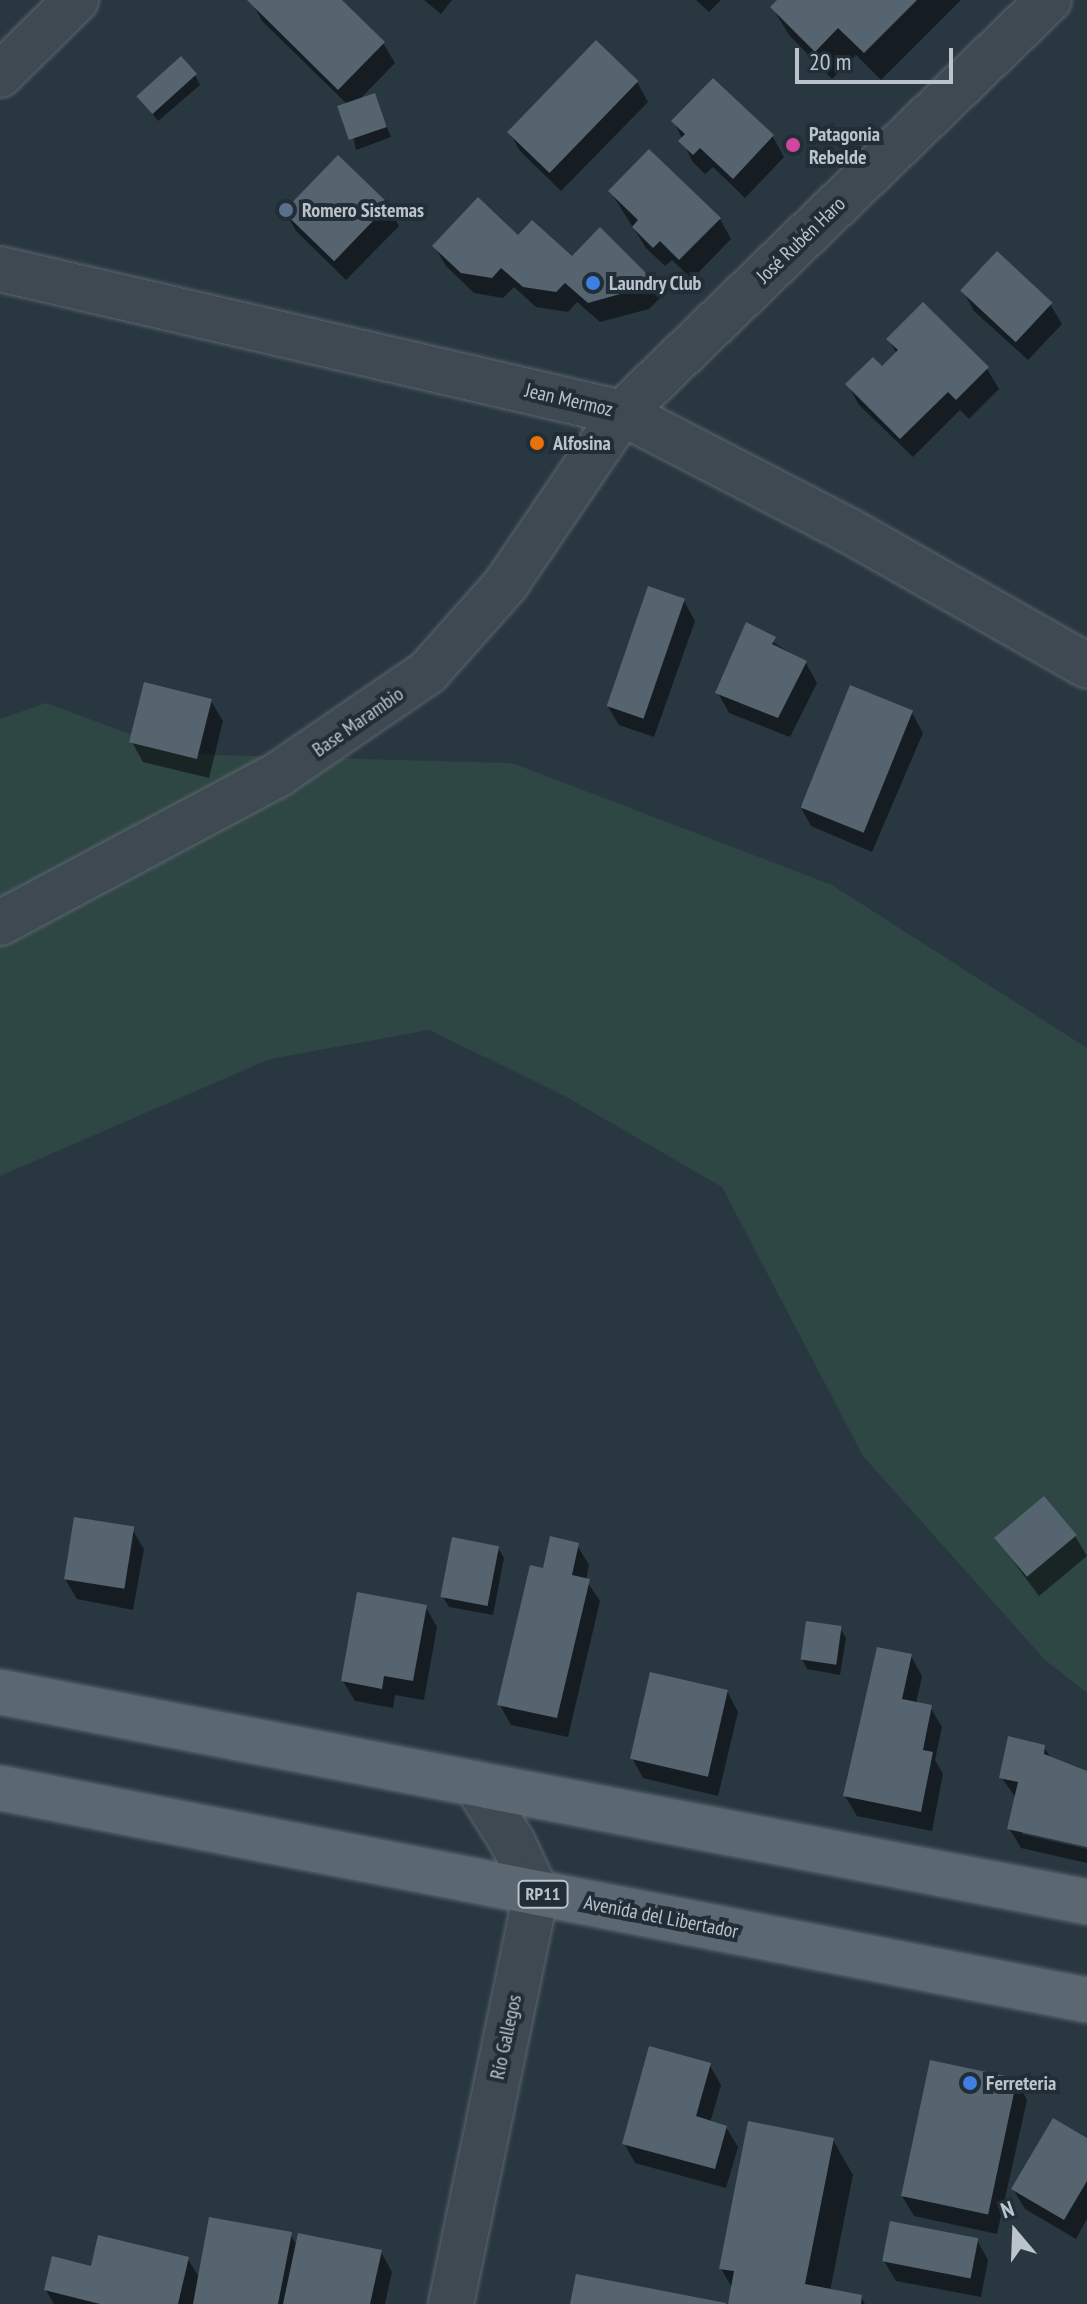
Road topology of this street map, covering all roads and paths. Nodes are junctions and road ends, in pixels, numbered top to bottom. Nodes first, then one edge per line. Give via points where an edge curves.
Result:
1 (76, 0) edge
2 (1049, 0) edge
3 (0, 75) edge
4 (0, 269) edge
5 (622, 413) junction
6 (1087, 666) edge
7 (0, 923) edge
8 (0, 1692) edge
9 (476, 1784) junction
10 (0, 1788) edge
11 (536, 1892) junction
12 (1087, 1902) edge
13 (1087, 2000) edge
14 (451, 2304) edge

1 - 3 street
2 - 5 street, José Rubén Haro
4 - 5 street, Jean Mermoz
5 - 6 street, Jean Mermoz via 848,530
5 - 7 street, Base Marambio via 506,584 469,632 428,672 292,767
8 - 9 main road
9 - 11 street
9 - 12 main road
10 - 11 main road, Avenida del Libertador / RP11
11 - 13 main road, Avenida del Libertador / RP11
11 - 14 street, Río Gallegos

